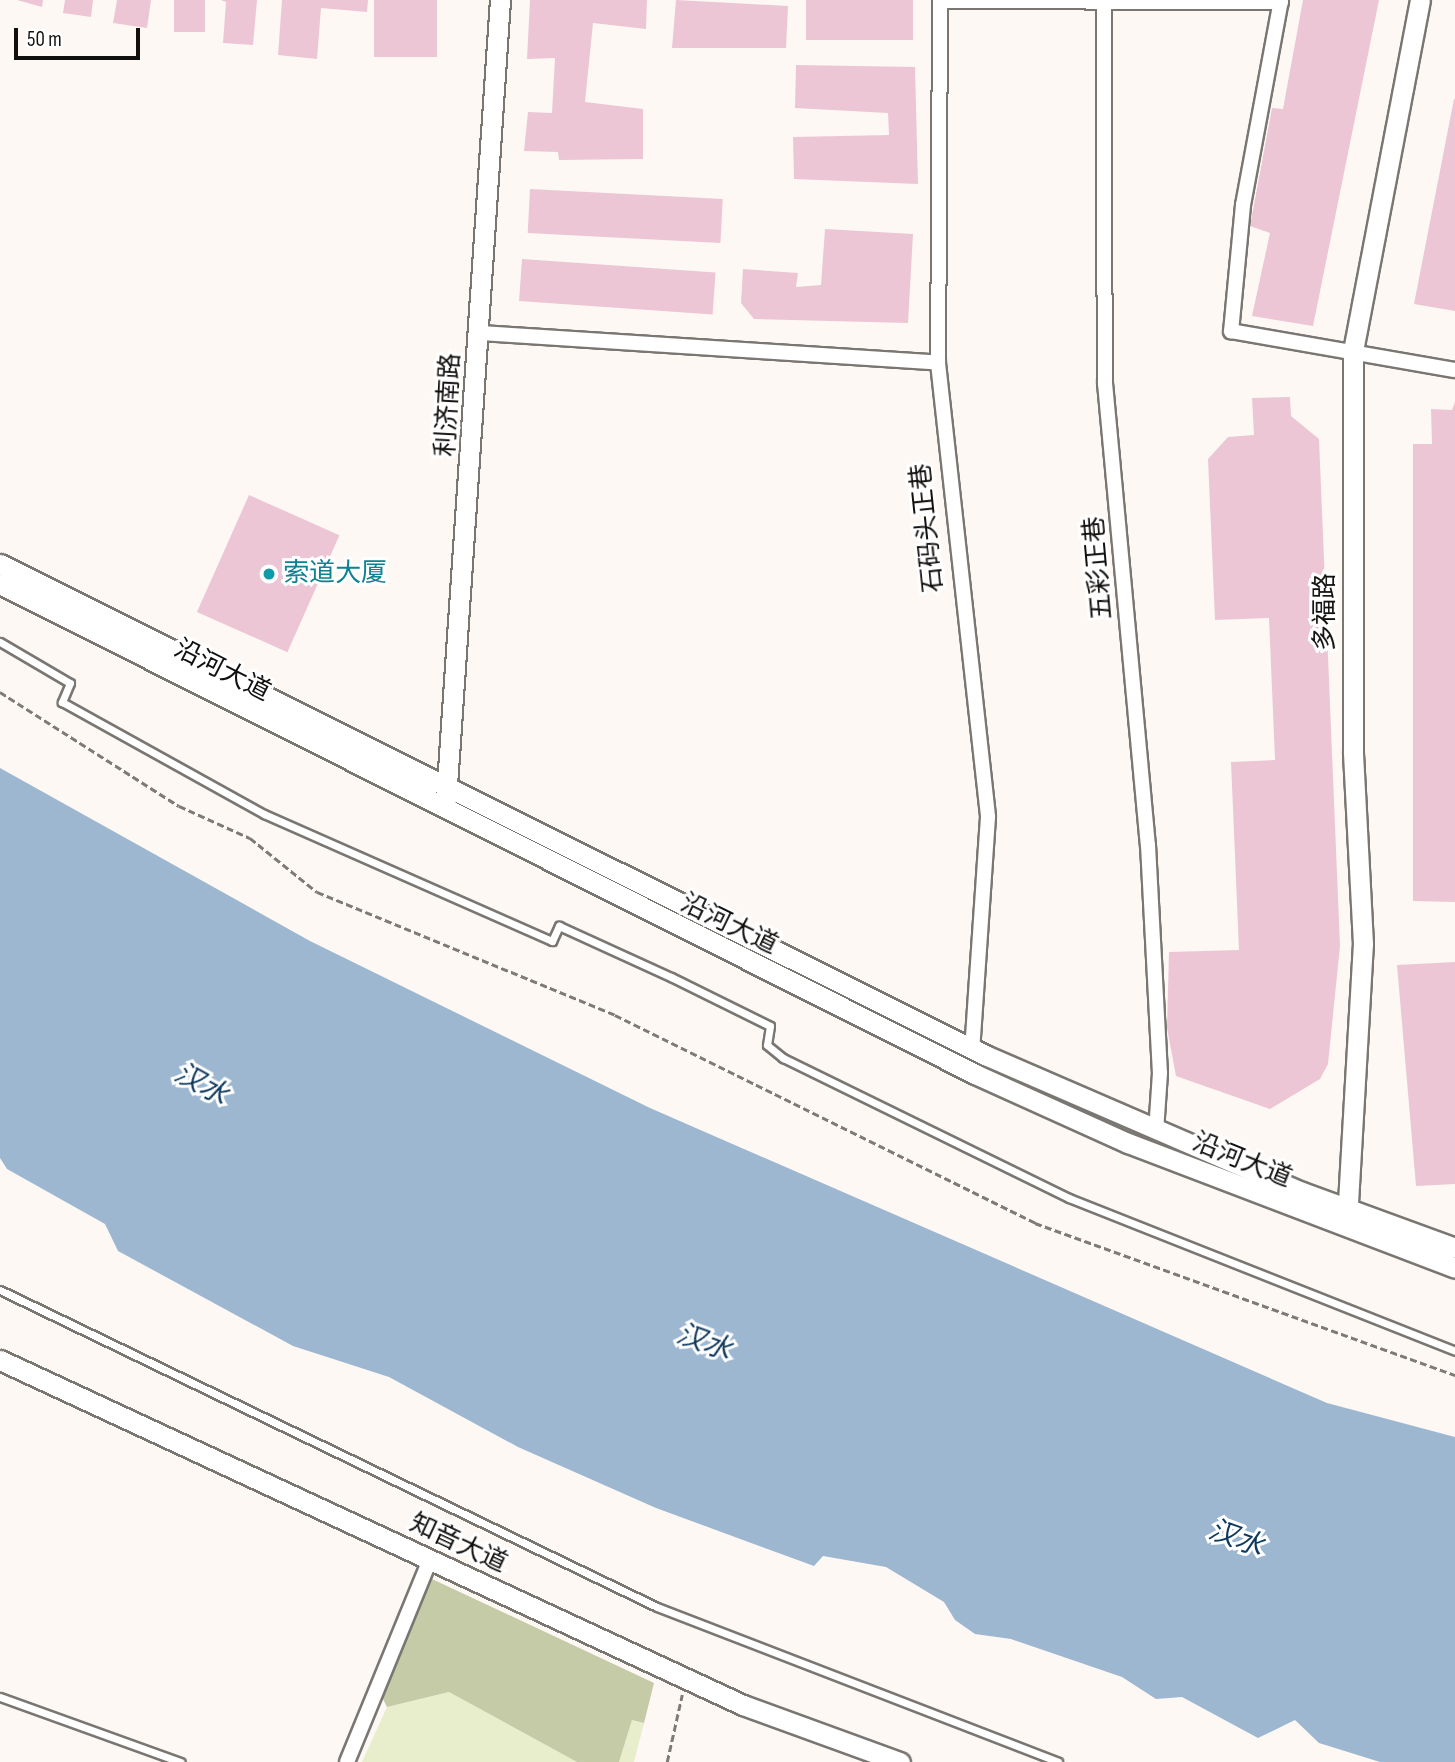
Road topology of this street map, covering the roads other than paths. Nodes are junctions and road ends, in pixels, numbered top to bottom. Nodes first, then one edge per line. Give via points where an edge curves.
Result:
1 (500, 0) edge
2 (1420, 0) edge
3 (940, 1) edge
4 (1104, 1) edge
5 (1133, 1) edge
6 (1281, 1) edge
7 (480, 333) junction
8 (1353, 351) junction
9 (937, 363) junction
10 (1455, 370) edge
11 (0, 564) edge
12 (0, 584) edge
13 (0, 642) edge
14 (447, 791) junction
15 (444, 812) junction
16 (972, 1049) junction
17 (1156, 1131) junction
18 (1346, 1208) junction
19 (1347, 1230) junction
20 (1455, 1248) edge
21 (1455, 1268) edge
22 (0, 1290) edge
23 (1455, 1351) edge
24 (0, 1360) edge
25 (429, 1560) junction
26 (0, 1696) edge
27 (181, 1762) edge
28 (347, 1762) edge
29 (900, 1762) edge
30 (1058, 1762) edge

1 - 7 main road, 利济南路
2 - 8 main road, 多福路
3 - 4 street
3 - 9 street, 石码头正巷
4 - 5 street
4 - 17 street, 五彩正巷 via 1105,383 1148,845 1160,1073
5 - 6 street
6 - 8 street via 1243,205 1231,331
7 - 9 street
7 - 14 main road, 利济南路
8 - 10 street
8 - 18 main road, 多福路 via 1353,751 1363,944
9 - 16 street, 石码头正巷 via 988,817
11 - 14 main road, 沿河大道
12 - 15 main road, 沿河大道
13 - 23 lane via 70,683 62,702 264,814 552,941 559,926 671,977 770,1026 767,1045 783,1058 1069,1199
14 - 15 main road, 利济南路
14 - 16 main road, 沿河大道
15 - 19 main road, 沿河大道 via 975,1074
16 - 17 main road, 沿河大道
17 - 18 main road, 沿河大道
18 - 19 main road, 多福路
18 - 20 main road, 沿河大道
19 - 21 main road, 沿河大道
22 - 30 lane via 657,1607
24 - 25 main road, 知音大道
25 - 28 street
25 - 29 main road, 知音大道 via 685,1678
26 - 27 lane

